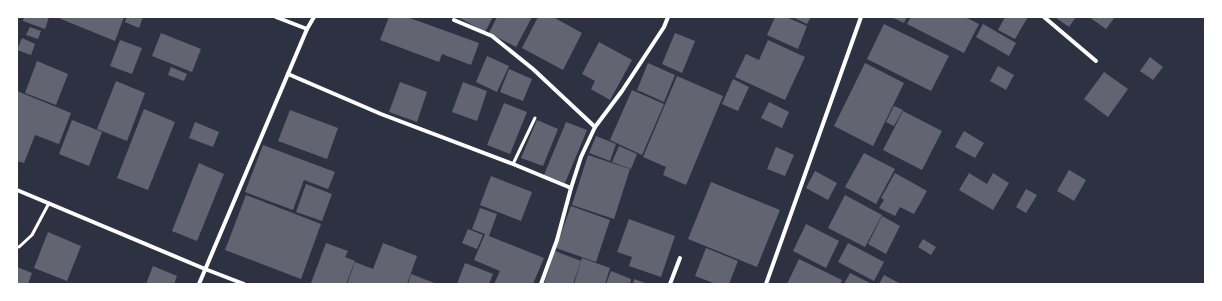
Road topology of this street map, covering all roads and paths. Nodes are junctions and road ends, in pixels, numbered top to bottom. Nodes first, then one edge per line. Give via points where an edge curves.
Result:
1 (276, 17) edge
2 (314, 17) edge
3 (668, 17) edge
4 (861, 17) edge
5 (1044, 17) edge
6 (454, 20) dead end
7 (307, 30) junction
8 (1096, 61) dead end
9 (288, 74) junction
10 (535, 118) dead end
11 (595, 127) junction
12 (513, 164) junction
13 (571, 188) junction
14 (17, 190) edge
15 (49, 203) junction
16 (17, 247) edge
17 (680, 258) dead end
18 (205, 269) junction
19 (199, 284) edge
20 (244, 284) edge
21 (541, 284) edge
22 (670, 284) edge
23 (766, 284) edge

1 - 7 street
2 - 7 street
3 - 11 street via 622,91
4 - 23 street
5 - 8 street
6 - 11 street via 492,36
7 - 9 street
9 - 12 street via 380,114
9 - 18 street
10 - 12 lane
11 - 13 street via 581,157
12 - 13 street
13 - 21 street via 557,240
14 - 15 street
15 - 16 lane via 32,235
15 - 18 street
17 - 22 street
18 - 19 street
18 - 20 street

